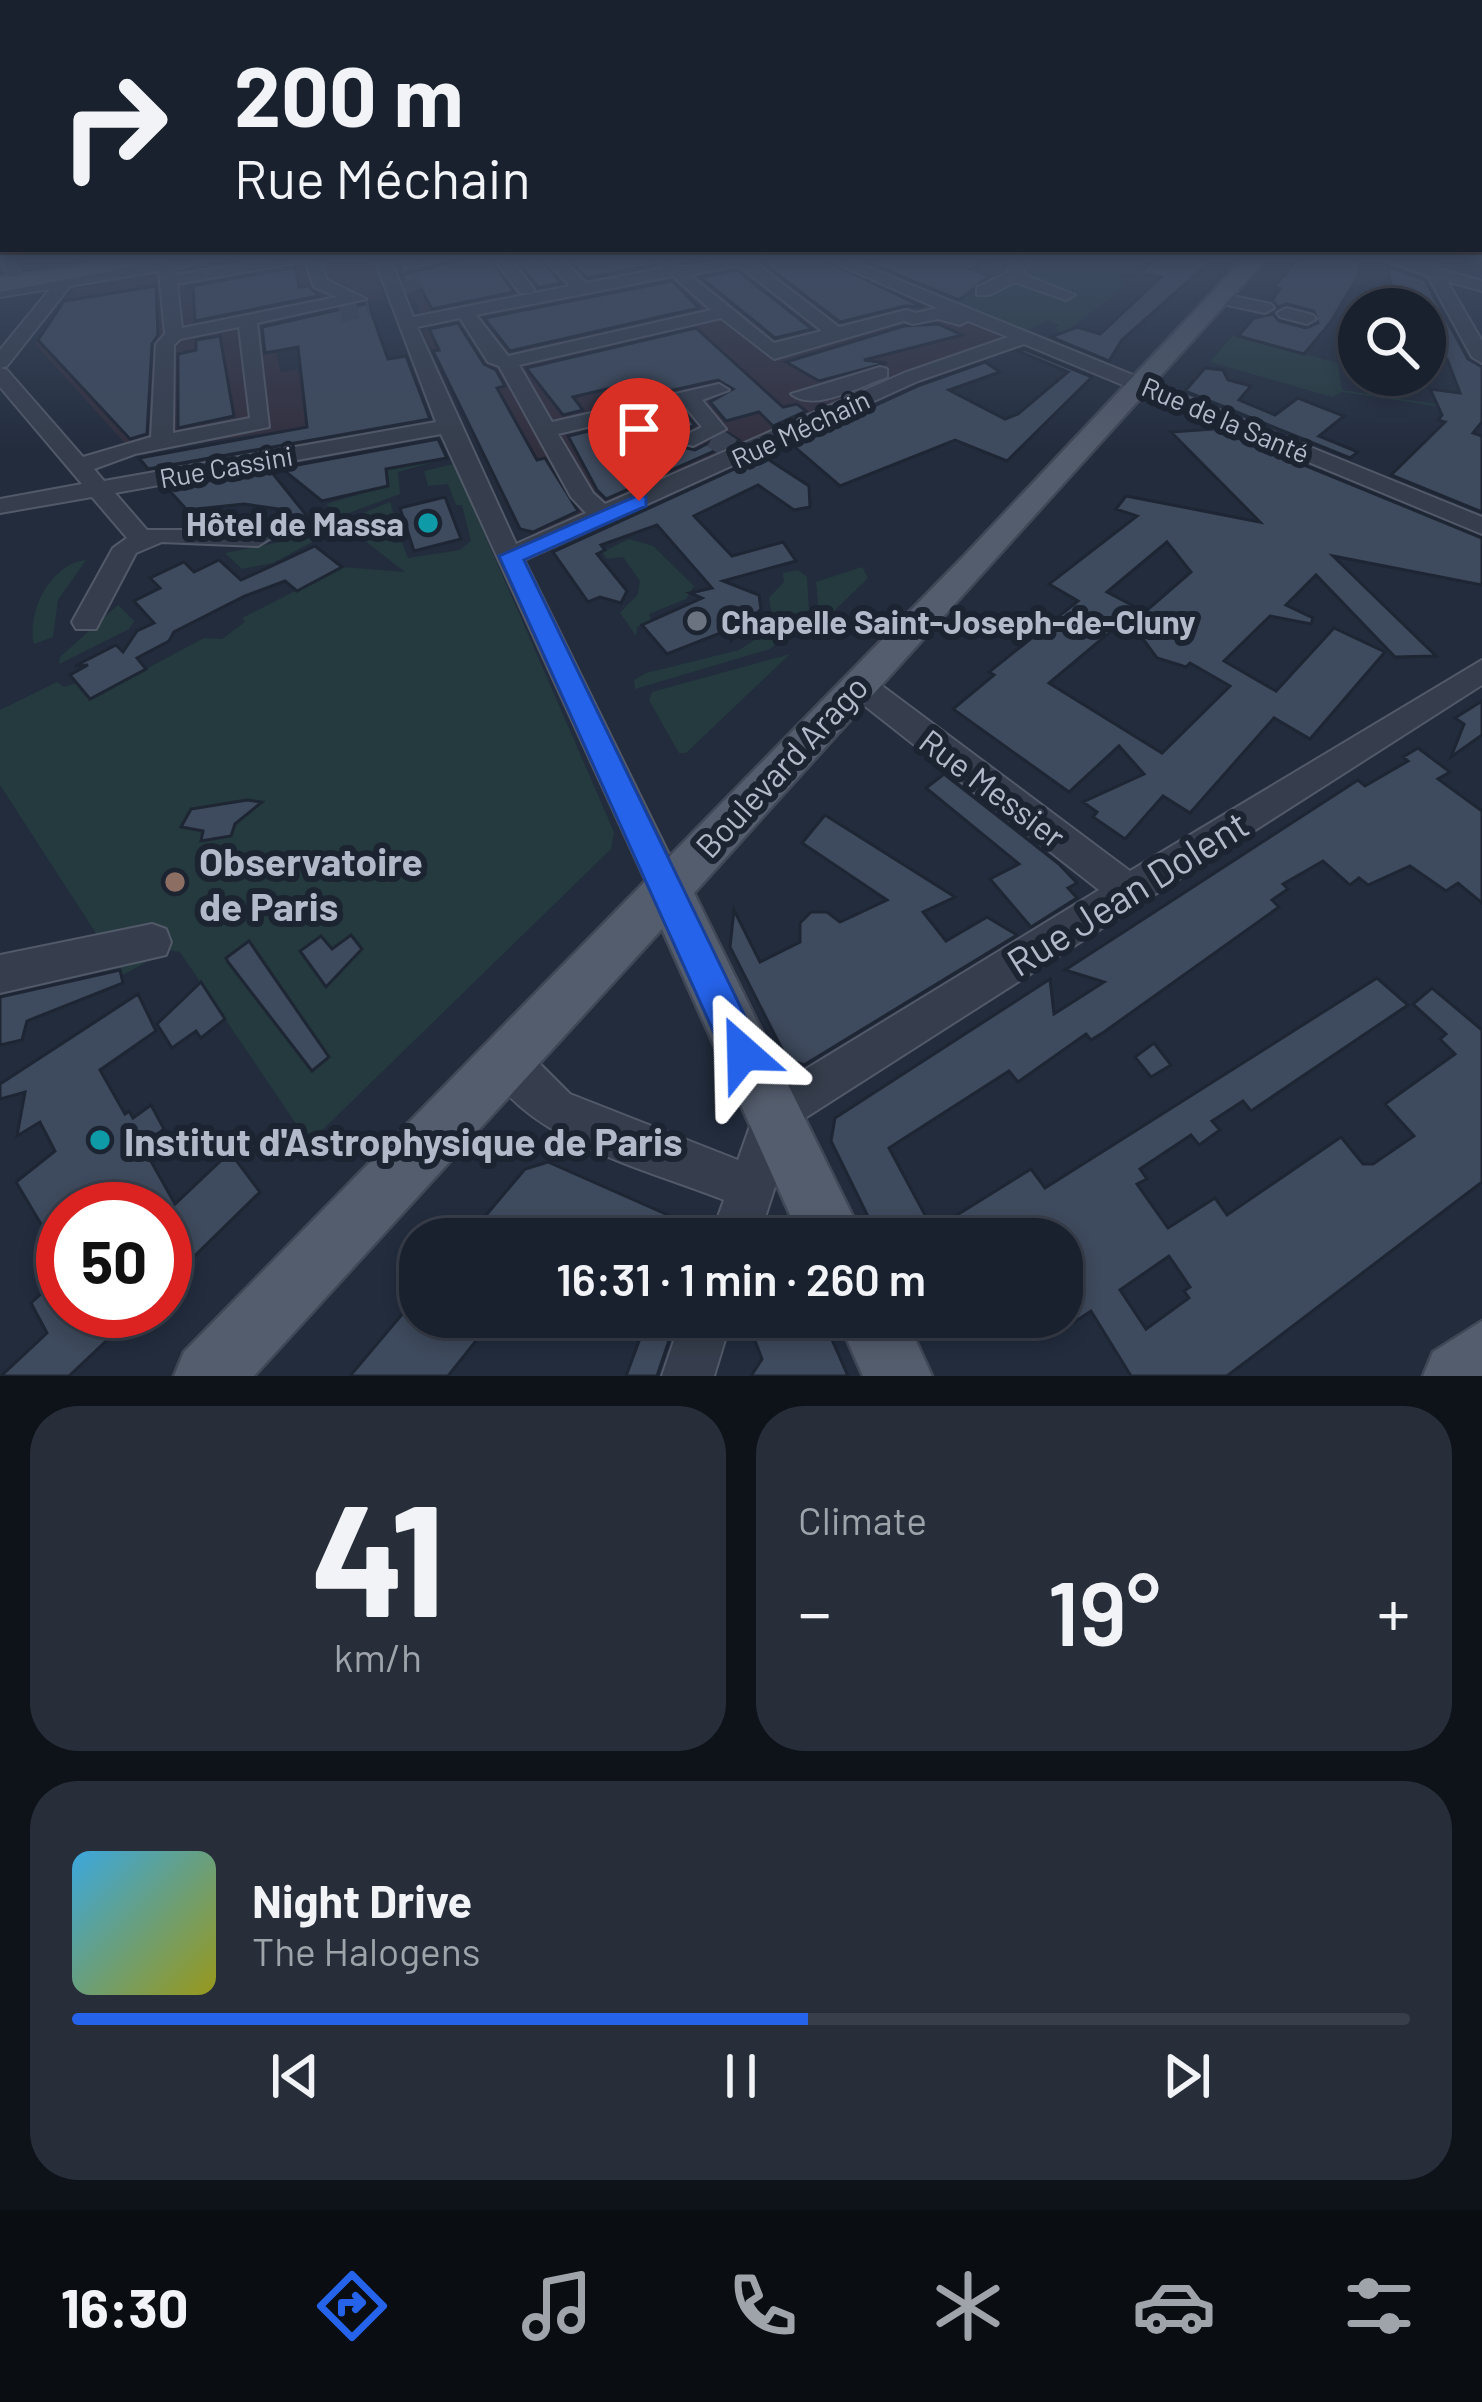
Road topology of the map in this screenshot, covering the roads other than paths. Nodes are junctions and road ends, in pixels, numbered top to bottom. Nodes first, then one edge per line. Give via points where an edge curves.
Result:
1 (40, 324) edge
2 (173, 324) edge
3 (241, 324) edge
4 (248, 324) edge
5 (417, 324) tunnel mouth
6 (473, 324) edge
7 (671, 324) edge
8 (736, 324) edge
9 (829, 324) edge
10 (874, 324) edge
11 (894, 324) edge
12 (962, 324) edge
13 (995, 324) edge
14 (1194, 324) edge
15 (1464, 324) edge
16 (888, 326) dead end
17 (960, 326) dead end
18 (842, 333) junction
19 (174, 335) junction
20 (1022, 335) junction
21 (983, 337) junction
22 (1482, 357) edge
23 (0, 362) edge
24 (507, 362) junction
25 (0, 374) edge
26 (786, 374) junction
27 (1139, 382) junction
28 (719, 390) dead end
29 (688, 397) junction
30 (825, 416) junction
31 (452, 426) junction
32 (546, 430) junction
33 (162, 441) junction
34 (715, 443) junction
35 (78, 466) junction
36 (97, 489) junction
37 (0, 506) edge
38 (605, 517) junction
39 (1482, 526) edge
40 (136, 533) junction
41 (258, 538) dead end
42 (510, 556) junction
43 (86, 622) dead end
44 (1482, 671) edge
45 (858, 684) junction
46 (668, 887) junction
47 (1129, 891) junction
48 (152, 942) dead end
49 (0, 974) edge
50 (506, 1059) junction
51 (775, 1117) junction
52 (751, 1188) junction
53 (741, 1218) edge
54 (823, 1218) edge
55 (880, 1338) edge
56 (1482, 1355) edge
57 (208, 1376) edge
58 (898, 1376) edge
59 (1457, 1376) edge

1 - 23 street
2 - 19 street
3 - 19 street
4 - 33 street via 261,422
5 - 31 street
6 - 24 street via 495,358
7 - 24 street
8 - 26 street
9 - 18 street
10 - 18 street
11 - 16 street
12 - 21 street
13 - 20 street, Rue de la Santé
14 - 27 main road, Boulevard Arago
15 - 22 street
17 - 21 street
18 - 26 street
19 - 33 street via 165,344
20 - 21 street
20 - 27 street, Rue de la Santé
20 - 30 street, Rue Méchain
21 - 26 street
24 - 32 street
25 - 35 street
26 - 30 street
27 - 39 street, Rue de la Santé
27 - 45 main road, Boulevard Arago
28 - 29 street
29 - 32 street
29 - 34 street via 715,429
30 - 34 street, Rue Méchain
31 - 36 street, Rue Cassini
31 - 42 street
32 - 38 street via 584,497
33 - 35 street
34 - 38 street, Rue Méchain
35 - 36 street
36 - 37 street, Rue Cassini
36 - 40 street
38 - 42 street, Rue Méchain
40 - 41 street
40 - 43 street
42 - 46 street
44 - 47 street, Rue Jean Dolent
45 - 46 main road, Boulevard Arago
45 - 47 street, Rue Messier
46 - 50 main road, Boulevard Arago
46 - 51 main road
47 - 51 street, Rue Jean Dolent
48 - 49 street
50 - 52 street via 555,1110
50 - 57 main road, Boulevard Arago
51 - 52 street
51 - 54 main road
52 - 53 street
55 - 58 main road
56 - 59 main road

